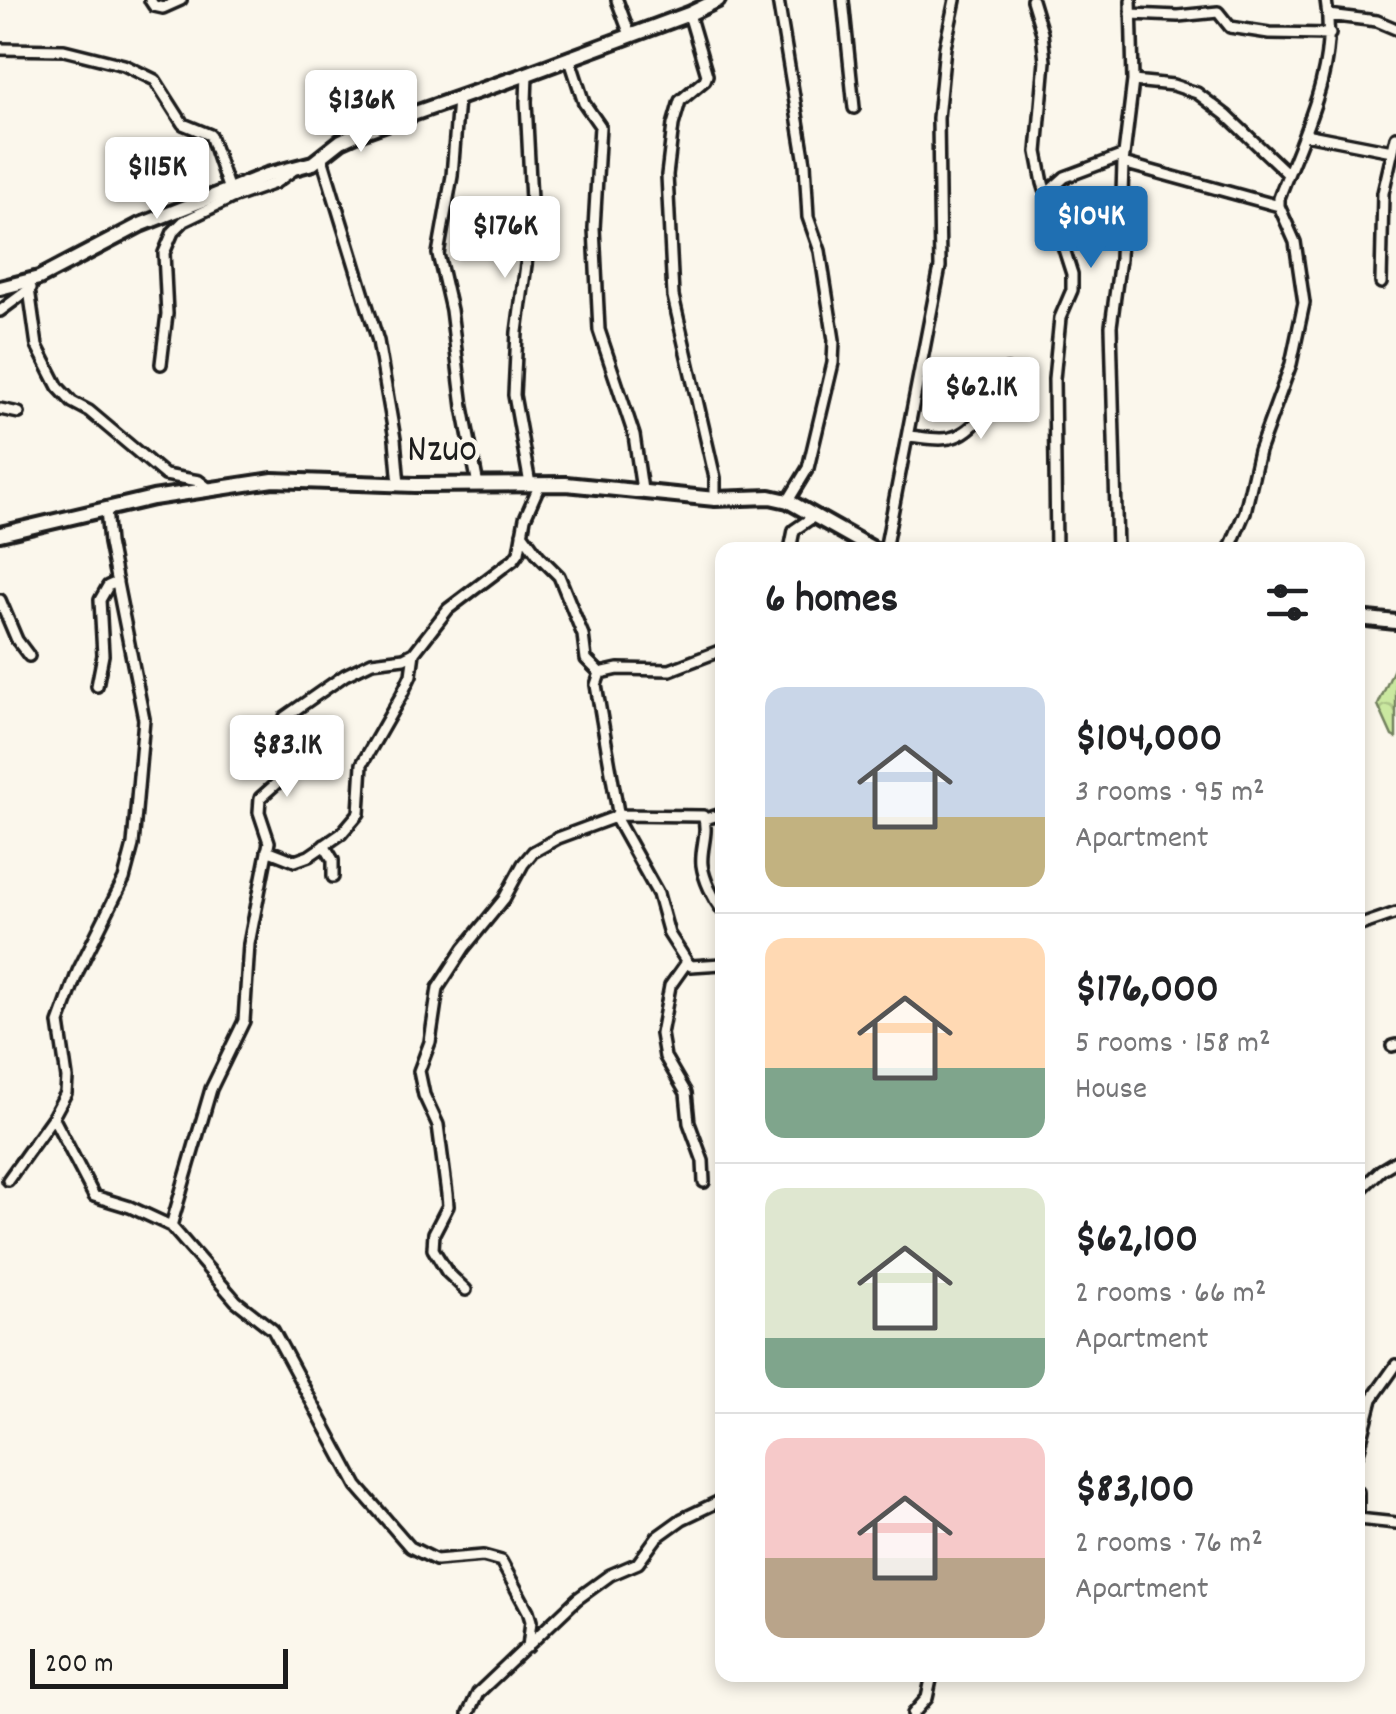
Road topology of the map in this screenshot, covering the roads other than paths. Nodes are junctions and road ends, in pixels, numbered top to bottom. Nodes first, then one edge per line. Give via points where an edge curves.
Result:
1 (150, 0) edge
2 (182, 0) edge
3 (617, 0) edge
4 (718, 0) edge
5 (778, 0) edge
6 (843, 0) edge
7 (954, 0) edge
8 (1032, 0) edge
9 (1132, 0) edge
10 (1326, 0) edge
11 (688, 14) junction
12 (1132, 14) junction
13 (1328, 16) junction
14 (1396, 30) edge
15 (630, 34) junction
16 (1330, 34) junction
17 (0, 48) edge
18 (569, 57) junction
19 (527, 74) junction
20 (1134, 81) junction
21 (458, 99) junction
22 (854, 108) dead end
23 (1305, 134) junction
24 (1396, 137) edge
25 (1392, 152) junction
26 (322, 158) junction
27 (1124, 160) junction
28 (294, 170) junction
29 (1288, 174) junction
30 (229, 190) junction
31 (1046, 194) junction
32 (1279, 206) junction
33 (1382, 283) dead end
34 (34, 284) junction
35 (0, 288) edge
36 (0, 311) edge
37 (161, 364) dead end
38 (1007, 370) dead end
39 (0, 409) edge
40 (19, 414) dead end
41 (909, 436) junction
42 (535, 484) junction
43 (398, 485) junction
44 (478, 485) junction
45 (208, 488) junction
46 (642, 490) junction
47 (716, 499) junction
48 (788, 501) junction
49 (106, 509) junction
50 (813, 517) junction
51 (522, 533) junction
52 (0, 534) edge
53 (792, 542) edge
54 (860, 542) edge
55 (888, 542) edge
56 (1056, 542) edge
57 (1116, 542) edge
58 (1232, 542) edge
59 (116, 582) junction
60 (0, 600) edge
61 (1365, 619) edge
62 (1396, 622) edge
63 (414, 653) junction
64 (715, 653) edge
65 (29, 656) dead end
66 (600, 673) junction
67 (97, 686) dead end
68 (615, 816) junction
69 (715, 816) edge
70 (705, 819) junction
71 (324, 846) junction
72 (268, 850) junction
73 (334, 877) dead end
74 (715, 899) edge
75 (1396, 913) edge
76 (1365, 924) edge
77 (686, 962) junction
78 (715, 964) edge
79 (53, 1117) junction
80 (1396, 1161) edge
81 (8, 1180) dead end
82 (704, 1182) dead end
83 (1365, 1185) edge
84 (171, 1226) junction
85 (466, 1290) dead end
86 (1396, 1365) edge
87 (1365, 1426) edge
88 (715, 1503) edge
89 (1365, 1520) edge
90 (1396, 1522) edge
91 (528, 1647) junction
92 (930, 1682) edge
93 (468, 1714) edge
94 (913, 1714) edge

1 - 2 street via 163,8
3 - 15 street
4 - 11 street
5 - 48 street via 808,217 834,340 808,468
6 - 22 street
7 - 41 street via 938,118 940,268
8 - 31 street via 1045,61 1037,152
9 - 12 street
10 - 13 street
11 - 15 street
11 - 47 street via 707,74 680,100 673,125 666,176 671,278
12 - 16 street via 1218,12 1230,27
12 - 20 street
13 - 14 street
13 - 16 street
15 - 18 street
16 - 23 street
17 - 30 street via 87,53 155,80 183,124 210,135
18 - 19 street
18 - 46 street via 584,103 600,126 594,228 599,330 637,444
19 - 21 street
19 - 42 street via 532,220 514,394
20 - 27 street
20 - 29 street via 1196,93
21 - 26 street via 361,132
21 - 44 street via 438,254
23 - 25 street
23 - 29 street
24 - 25 street
25 - 33 street via 1382,193
26 - 28 street
26 - 43 street via 378,341
27 - 31 street via 1066,176
27 - 32 street
27 - 57 street via 1111,326
28 - 30 street
28 - 37 street via 173,232 163,262 167,314
29 - 32 street
30 - 34 street via 140,226
31 - 56 street via 1072,274 1054,379
32 - 58 street via 1295,242 1304,303 1291,364
34 - 35 street
34 - 36 street
34 - 45 street via 37,346 58,386 164,475
38 - 41 street via 996,396 961,434
39 - 40 street
41 - 55 street
42 - 44 street, Nzuo
42 - 46 street, Nzuo
42 - 51 street
43 - 44 street, Nzuo
43 - 45 street, Nzuo via 273,480
45 - 49 street, Nzuo
46 - 47 street, Nzuo
47 - 48 street, Nzuo
48 - 50 street, Nzuo
49 - 52 street, Nzuo
49 - 59 street
50 - 53 street via 794,530
50 - 54 street, Nzuo
51 - 63 street via 514,559 448,609
51 - 66 street via 559,576 586,660
59 - 67 street via 100,600
59 - 79 street via 144,718 133,845 124,879 63,1008 59,1040 68,1078
60 - 65 street
61 - 62 street
63 - 71 street via 411,675 362,764 358,813
63 - 72 street via 344,675 285,716 280,750 288,773 260,803
64 - 66 street via 670,670
66 - 68 street via 596,684
68 - 70 street
68 - 77 street
68 - 85 street via 533,852 438,988 418,1071 438,1126 448,1194 433,1249
69 - 70 street
70 - 74 street via 702,864
71 - 72 street via 295,860
71 - 73 street via 334,860
72 - 84 street via 249,944 244,1021 210,1089
75 - 76 street
77 - 78 street
77 - 82 street via 670,986 661,1034 665,1057 686,1093
79 - 81 street
79 - 84 street via 94,1196
80 - 83 street
84 - 91 street via 236,1301 273,1330 357,1486 398,1536 427,1558 501,1561 528,1612
86 - 87 street via 1372,1398
88 - 91 street via 657,1537 638,1562 592,1586
89 - 90 street
91 - 93 street via 478,1693
92 - 94 street

